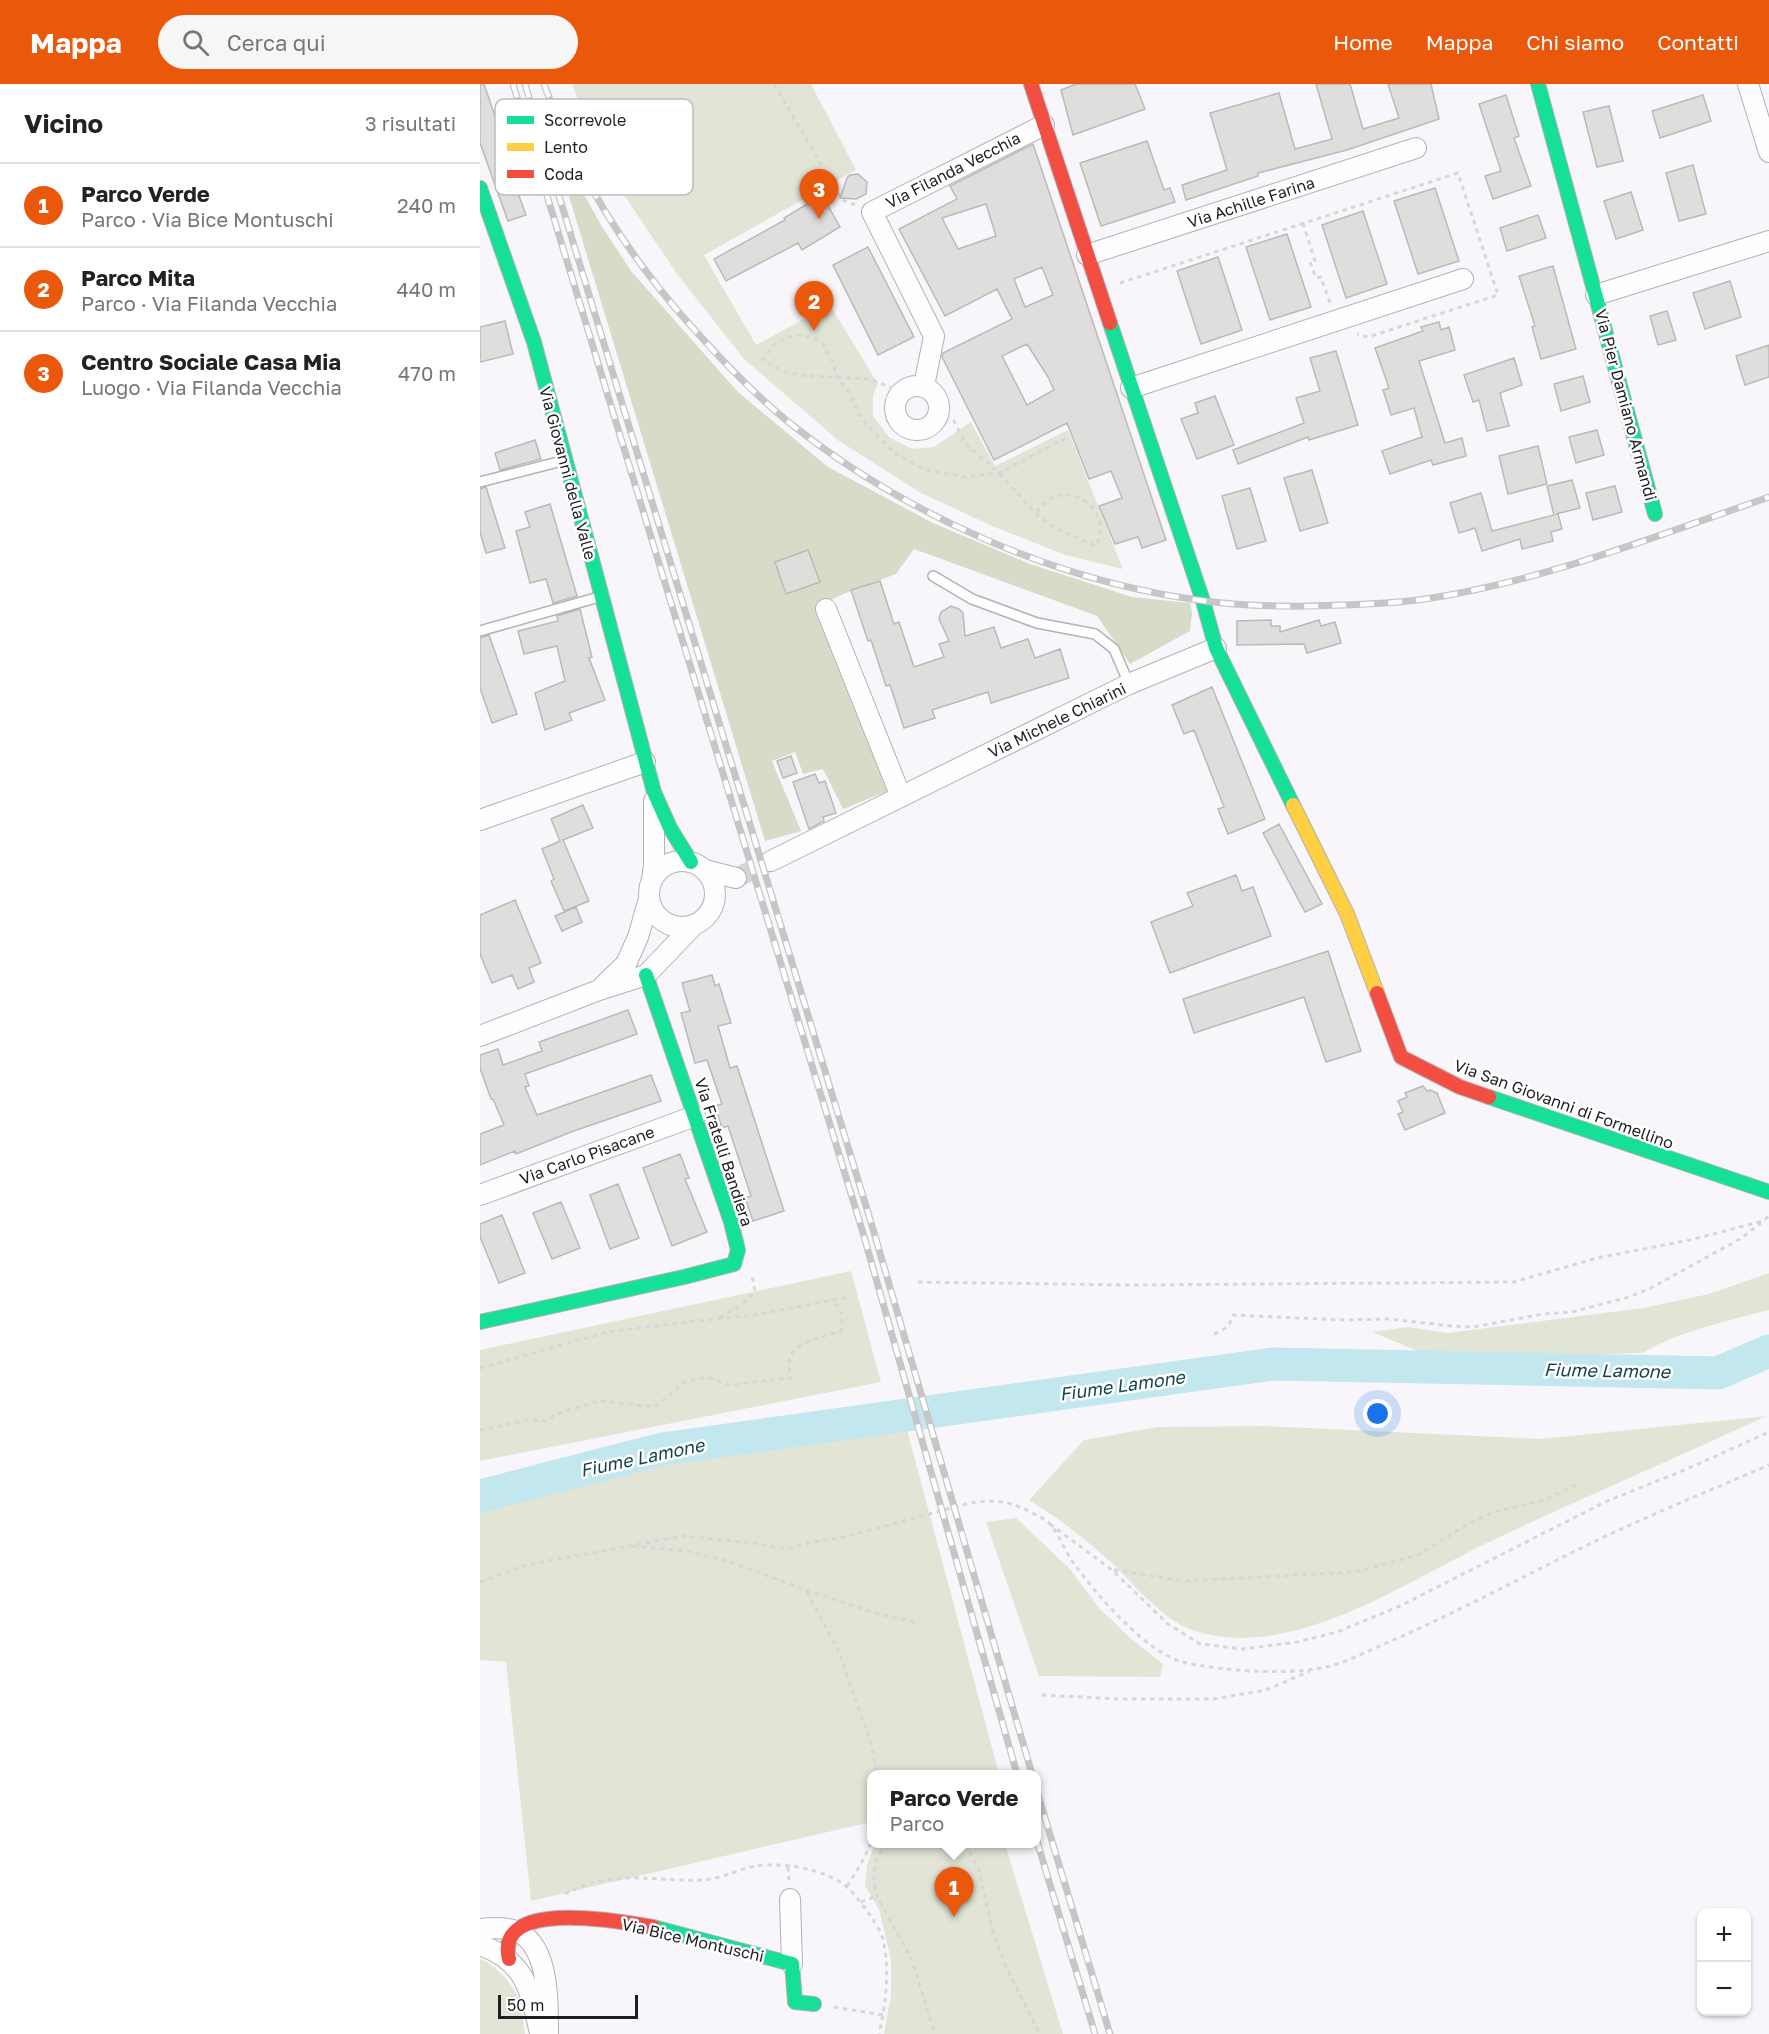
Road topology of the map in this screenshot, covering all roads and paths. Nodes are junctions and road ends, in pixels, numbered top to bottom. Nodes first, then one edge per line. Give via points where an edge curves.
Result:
1 (774, 84) edge
2 (1539, 84) edge
3 (1748, 84) edge
4 (1036, 86) edge
5 (1044, 124) junction
6 (1416, 148) dead end
7 (1769, 152) edge
8 (480, 188) edge
9 (872, 212) junction
10 (1303, 224) junction
11 (1769, 241) edge
12 (1087, 255) junction
13 (1463, 279) dead end
14 (1099, 290) junction
15 (1596, 295) junction
16 (1330, 306) dead end
17 (1351, 332) dead end
18 (834, 376) junction
19 (924, 386) junction
20 (1131, 388) junction
21 (902, 392) junction
22 (939, 409) junction
23 (1066, 438) dead end
24 (565, 460) junction
25 (999, 473) junction
26 (480, 482) edge
27 (1036, 514) junction
28 (1655, 514) dead end
29 (933, 576) dead end
30 (601, 596) junction
31 (826, 609) dead end
32 (480, 631) edge
33 (1216, 648) junction
34 (1129, 684) junction
35 (645, 762) junction
36 (654, 792) junction
37 (901, 797) junction
38 (480, 820) edge
39 (771, 861) tunnel mouth
40 (698, 866) junction
41 (652, 879) junction
42 (716, 895) junction
43 (649, 899) junction
44 (692, 927) junction
45 (646, 975) junction
46 (598, 990) junction
47 (480, 1036) edge
48 (695, 1116) junction
49 (1769, 1191) edge
50 (480, 1195) edge
51 (1769, 1216) edge
52 (1763, 1221) junction
53 (734, 1264) junction
54 (918, 1282) dead end
55 (849, 1297) dead end
56 (833, 1300) junction
57 (718, 1319) junction
58 (480, 1322) edge
59 (1214, 1334) dead end
60 (480, 1368) edge
61 (480, 1430) edge
62 (1769, 1432) edge
63 (1769, 1465) edge
64 (1578, 1484) dead end
65 (1048, 1522) junction
66 (628, 1546) junction
67 (1112, 1570) junction
68 (480, 1582) edge
69 (806, 1590) junction
70 (919, 1623) dead end
71 (1314, 1669) junction
72 (1042, 1695) dead end
73 (876, 1770) edge
74 (869, 1848) edge
75 (883, 1848) edge
76 (967, 1848) edge
77 (847, 1886) junction
78 (564, 1895) dead end
79 (877, 1896) junction
80 (790, 1899) dead end
81 (861, 1902) junction
82 (558, 1916) junction
83 (480, 1929) edge
84 (515, 1930) junction
85 (480, 1945) edge
86 (534, 1947) junction
87 (509, 1959) junction
88 (792, 1964) junction
89 (814, 2004) joint
90 (883, 2014) junction
91 (540, 2034) edge
92 (548, 2034) edge
93 (879, 2034) edge
94 (935, 2034) edge
95 (1040, 2034) edge

1 - 9 path via 842,200
2 - 15 street, Via Pier Damiano Armandi
3 - 7 street
4 - 5 street
5 - 9 street, Via Filanda Vecchia
5 - 12 street
6 - 12 street, Via Achille Farina
8 - 24 street, Via Giovanni della Valle via 534,342
9 - 19 street, Via Filanda Vecchia via 934,336
10 - 14 path
10 - 16 path via 1315,261 1310,262 1316,278 1321,277
10 - 17 path via 1458,173 1498,295 1368,337
11 - 15 street, Via Pier Damiano Armandi
12 - 14 street
13 - 20 street
14 - 20 street
15 - 28 street, Via Pier Damiano Armandi
18 - 18 path via 798,375 763,360 773,345 787,337 812,337 830,354
18 - 21 path via 870,379
18 - 25 path via 849,392 861,418 894,453 926,470 951,475
19 - 21 street via 912,386
19 - 22 street via 938,400
20 - 33 street
21 - 22 street via 895,408 905,426 924,429 932,425
22 - 25 path via 954,421 965,443
23 - 25 path
24 - 26 lane
24 - 30 street, Via Giovanni della Valle
25 - 27 path
27 - 27 path via 1053,528 1086,543 1096,546 1101,536 1096,512 1076,495 1055,496 1044,502
29 - 34 lane via 972,599 1037,623 1095,634 1114,649
30 - 32 lane
30 - 35 street, Via Giovanni della Valle
31 - 37 street
33 - 34 street, Via Michele Chiarini
33 - 49 street, Via San Giovanni di Formellino via 1347,914 1401,1057 1460,1087
34 - 37 street, Via Michele Chiarini
35 - 36 street, Via Giovanni della Valle
35 - 38 street
36 - 40 street, Via Giovanni della Valle via 670,828
36 - 41 street, Via Giovanni della Valle
37 - 39 street, Via Michele Chiarini
40 - 41 street via 679,861 668,864
40 - 42 street via 711,877
40 - 42 street via 736,878
41 - 43 street
42 - 44 street via 709,915
43 - 44 street via 660,919 681,928
43 - 46 street via 626,964
44 - 45 street
45 - 46 street
45 - 48 street, Via Fratelli Bandiera
46 - 47 street
48 - 50 street, Via Carlo Pisacane
48 - 53 street, Via Fratelli Bandiera via 731,1222 738,1250
51 - 52 path
52 - 54 path via 1597,1258 1514,1282 1129,1286
52 - 59 path via 1740,1239 1649,1289 1572,1312 1473,1327 1389,1319 1233,1315 1231,1322
53 - 57 path via 752,1274 755,1291 743,1304
53 - 58 street
55 - 56 path
56 - 57 path
56 - 61 path via 840,1307 841,1331 802,1344 794,1351 789,1362 791,1378 729,1385 699,1378 683,1383 658,1405 598,1401 545,1421 528,1420
57 - 60 path via 608,1332
62 - 67 path via 1605,1502 1401,1606 1337,1632 1297,1642 1244,1649 1200,1644 1168,1624
63 - 71 path via 1586,1545 1418,1629 1354,1657
64 - 67 path via 1544,1500 1494,1512 1418,1555 1354,1572 1185,1581
65 - 66 path via 1019,1505 983,1500 787,1549 683,1536
65 - 67 path
65 - 71 path via 1102,1600 1158,1650 1185,1663 1229,1669
66 - 68 path via 526,1565
66 - 69 path via 686,1551 727,1561
69 - 70 path
69 - 73 path via 838,1650 871,1743
71 - 72 path via 1266,1690 1213,1699 1120,1700
74 - 77 path
75 - 79 path via 875,1863
76 - 95 path via 978,1867 993,1932 1007,1969
77 - 78 path via 825,1874 797,1867 756,1866 705,1880 620,1877 583,1884
77 - 81 path
79 - 81 path
79 - 94 path via 912,1960
80 - 88 street
81 - 90 path via 882,1936 886,1962
82 - 84 street, Via Bice Montuschi via 536,1920
82 - 86 street
82 - 88 street, Via Bice Montuschi via 638,1923
83 - 84 street
84 - 86 street
84 - 87 street via 508,1941
85 - 87 street
86 - 87 street via 526,1955
86 - 92 street via 544,1970
87 - 91 street via 528,1988
88 - 89 street via 795,2001
89 - 90 path
90 - 93 path

